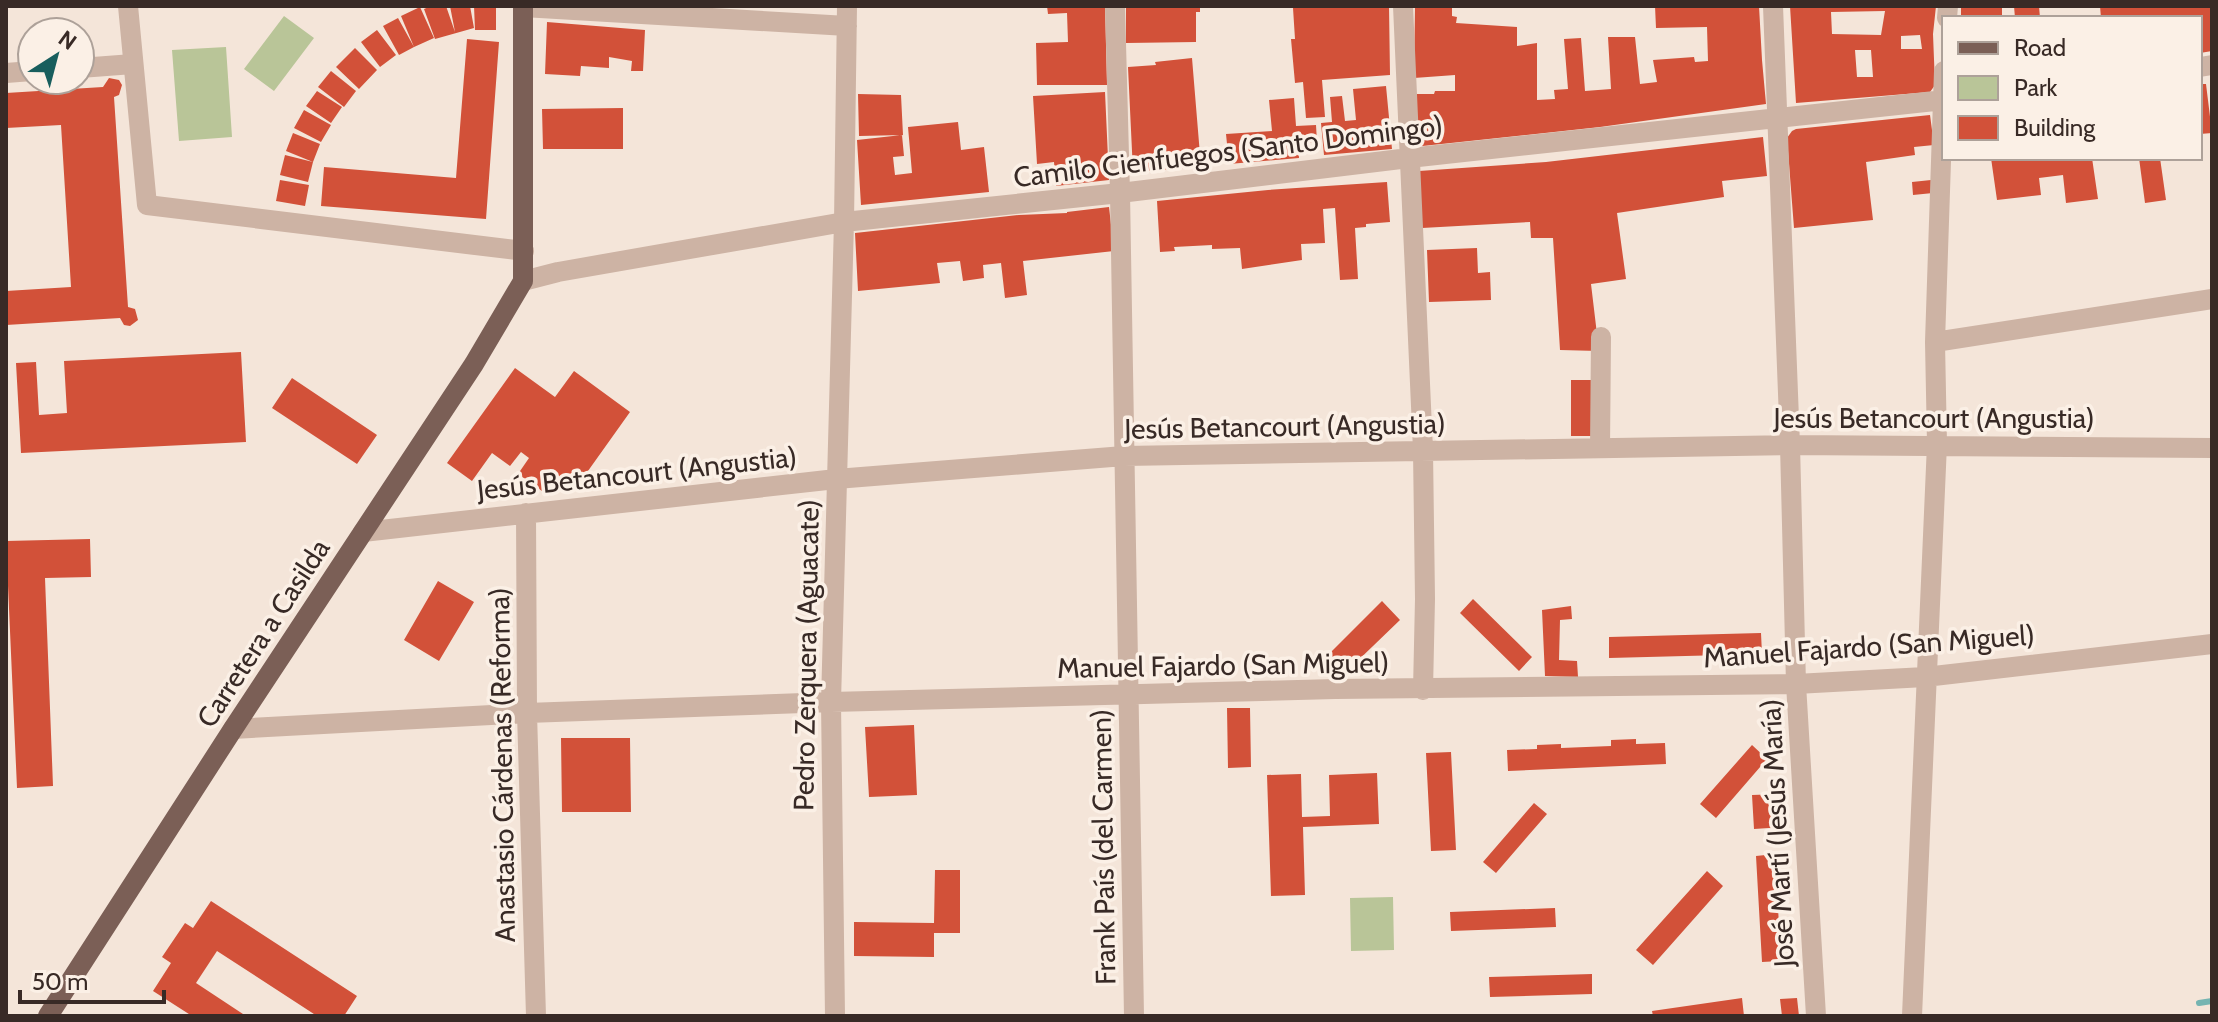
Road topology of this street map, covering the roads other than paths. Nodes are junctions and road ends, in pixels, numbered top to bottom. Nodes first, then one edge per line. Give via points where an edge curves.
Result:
1 (128, 6) edge
2 (523, 6) edge
3 (1115, 6) edge
4 (1403, 6) edge
5 (1773, 6) edge
6 (847, 16) edge
7 (133, 64) junction
8 (96, 67) edge
9 (1942, 100) edge
10 (1777, 119) junction
11 (1942, 130) edge
12 (1409, 158) junction
13 (1120, 193) junction
14 (844, 222) junction
15 (524, 251) junction
16 (523, 281) junction
17 (2212, 299) edge
18 (1601, 337) dead end
19 (1935, 342) junction
20 (1937, 444) junction
21 (1790, 445) junction
22 (1600, 448) junction
23 (2212, 448) edge
24 (1423, 450) junction
25 (1124, 456) junction
26 (836, 479) junction
27 (526, 513) junction
28 (363, 532) junction
29 (2212, 644) edge
30 (1925, 677) junction
31 (1796, 684) junction
32 (1423, 690) junction
33 (1128, 694) junction
34 (831, 702) junction
35 (527, 713) junction
36 (233, 729) junction
37 (48, 1016) edge
38 (536, 1016) edge
39 (835, 1016) edge
40 (1134, 1016) edge
41 (1816, 1016) edge
42 (1912, 1016) edge

1 - 7 street
2 - 6 street
2 - 15 main road
3 - 13 street, Frank País (del Carmen)
4 - 12 street
5 - 10 street, José Martí (Jesús María)
6 - 14 street, Pedro Zerquera (Aguacate)
7 - 8 street
7 - 15 street via 147,205
9 - 10 street, Camilo Cienfuegos (Santo Domingo)
10 - 12 street, Camilo Cienfuegos (Santo Domingo)
10 - 21 street, José Martí (Jesús María)
11 - 19 street
12 - 13 street, Camilo Cienfuegos (Santo Domingo)
12 - 24 street
13 - 14 street, Camilo Cienfuegos (Santo Domingo)
13 - 25 street, Frank País (del Carmen)
14 - 16 street, Camilo Cienfuegos (Santo Domingo)
14 - 26 street, Pedro Zerquera (Aguacate)
15 - 16 main road
16 - 28 main road, Carretera a Casilda
17 - 19 street
18 - 22 street
19 - 20 street
20 - 21 street, Jesús Betancourt (Angustia)
20 - 23 street, Jesús Betancourt (Angustia)
20 - 30 street
21 - 22 street, Jesús Betancourt (Angustia)
21 - 31 street, José Martí (Jesús María)
22 - 24 street, Jesús Betancourt (Angustia)
24 - 25 street, Jesús Betancourt (Angustia)
24 - 32 street
25 - 26 street, Jesús Betancourt (Angustia)
25 - 33 street, Frank País (del Carmen)
26 - 27 street, Jesús Betancourt (Angustia)
26 - 34 street, Pedro Zerquera (Aguacate)
27 - 28 street, Jesús Betancourt (Angustia)
27 - 35 street, Anastasio Cárdenas (Reforma)
28 - 36 main road, Carretera a Casilda
29 - 30 street, Manuel Fajardo (San Miguel)
30 - 31 street, Manuel Fajardo (San Miguel)
30 - 42 street
31 - 32 street, Manuel Fajardo (San Miguel)
31 - 41 street, José Martí (Jesús María)
32 - 33 street, Manuel Fajardo (San Miguel)
33 - 34 street, Manuel Fajardo (San Miguel)
33 - 40 street, Frank País (del Carmen)
34 - 35 street, Manuel Fajardo (San Miguel)
34 - 39 street, Pedro Zerquera (Aguacate)
35 - 36 street, Manuel Fajardo (San Miguel)
35 - 38 street, Anastasio Cárdenas (Reforma)
36 - 37 main road, Carretera a Casilda

